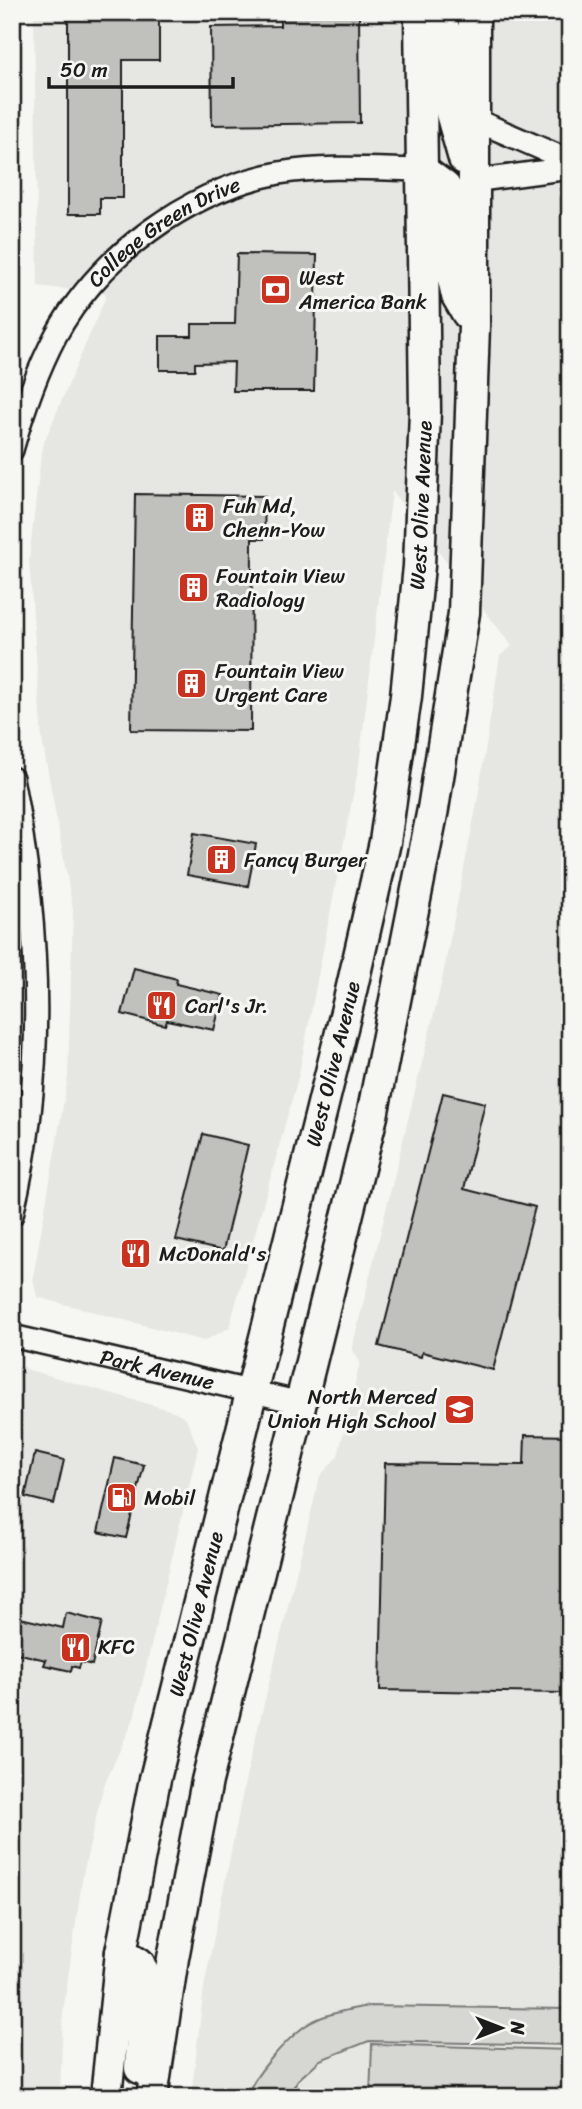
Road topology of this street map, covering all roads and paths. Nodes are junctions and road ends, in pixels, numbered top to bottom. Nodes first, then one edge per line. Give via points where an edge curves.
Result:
1 (420, 12) edge
2 (439, 12) edge
3 (474, 12) edge
4 (473, 119) junction
5 (570, 160) edge
6 (570, 168) edge
7 (422, 170) junction
8 (473, 181) junction
9 (474, 326) junction
10 (12, 450) edge
11 (12, 778) edge
12 (12, 1215) edge
13 (12, 1336) edge
14 (252, 1391) junction
15 (301, 1403) junction
16 (121, 1952) junction
17 (152, 2095) edge
18 (106, 2097) edge

1 - 7 main road, West Olive Avenue
2 - 8 main road via 448,41 455,135
3 - 4 main road, West Olive Avenue
4 - 5 street
4 - 8 main road, West Olive Avenue
6 - 8 street
7 - 9 main road via 445,187 451,200 452,274 457,296
7 - 10 street, College Green Drive via 345,168 279,173 184,209 142,237 106,269 56,335
7 - 14 main road, West Olive Avenue via 425,411 419,566 404,709 385,842
8 - 9 main road, West Olive Avenue
9 - 15 main road, West Olive Avenue via 464,613 433,809 372,1116
11 - 12 street via 27,855 36,1027 27,1128
13 - 14 street, Park Avenue
14 - 15 street, Park Avenue
14 - 16 main road, West Olive Avenue via 155,1779
15 - 17 main road, West Olive Avenue via 206,1781
16 - 17 main road via 139,1963 145,1977 138,2064
16 - 18 main road, West Olive Avenue

